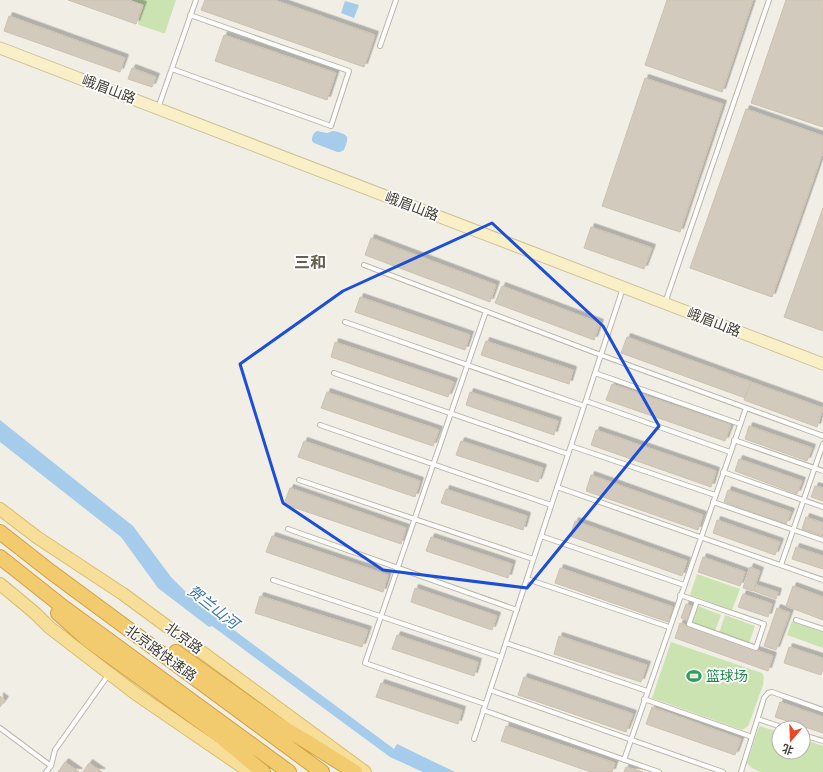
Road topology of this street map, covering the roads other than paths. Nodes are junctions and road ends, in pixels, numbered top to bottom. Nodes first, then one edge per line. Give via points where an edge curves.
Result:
1 (196, 0) edge
2 (396, 0) edge
3 (769, 0) edge
4 (190, 16) junction
5 (380, 46) dead end
6 (0, 48) edge
7 (172, 69) junction
8 (158, 108) junction
9 (364, 265) dead end
10 (623, 287) junction
11 (665, 304) junction
12 (486, 311) junction
13 (345, 322) dead end
14 (601, 355) junction
15 (823, 364) edge
16 (468, 365) junction
17 (334, 373) dead end
18 (595, 374) junction
19 (586, 401) junction
20 (584, 406) junction
21 (746, 408) junction
22 (451, 414) junction
23 (740, 424) junction
24 (320, 425) dead end
25 (823, 436) edge
26 (734, 440) junction
27 (823, 444) edge
28 (571, 446) junction
29 (730, 452) junction
30 (568, 454) junction
31 (434, 465) junction
32 (815, 468) junction
33 (823, 471) edge
34 (723, 472) junction
35 (299, 480) dead end
36 (557, 487) junction
37 (715, 495) junction
38 (804, 500) junction
39 (713, 502) junction
40 (551, 505) junction
41 (823, 507) edge
42 (0, 509) edge
43 (415, 519) junction
44 (288, 528) dead end
45 (793, 530) junction
46 (0, 532) edge
47 (541, 536) junction
48 (701, 537) junction
49 (823, 540) edge
50 (0, 557) edge
51 (533, 559) junction
52 (781, 565) junction
53 (398, 568) junction
54 (51, 572) junction
55 (527, 579) junction
56 (273, 580) dead end
57 (823, 580) edge
58 (0, 584) edge
59 (684, 585) junction
60 (680, 595) junction
61 (697, 601) junction
62 (517, 610) junction
63 (381, 617) junction
64 (796, 620) dead end
65 (669, 627) junction
66 (823, 629) edge
67 (506, 643) junction
68 (501, 657) junction
69 (109, 673) junction
70 (490, 690) junction
71 (647, 692) junction
72 (644, 699) junction
73 (485, 704) junction
74 (483, 710) junction
75 (823, 710) edge
76 (758, 719) junction
77 (771, 724) edge
78 (0, 728) edge
79 (752, 737) junction
80 (811, 737) edge
81 (474, 739) dead end
82 (631, 739) junction
83 (823, 741) edge
84 (624, 760) junction
85 (51, 766) junction
86 (46, 772) edge
87 (250, 772) edge
88 (263, 772) edge
89 (289, 772) edge
90 (322, 772) edge
91 (355, 772) edge
92 (365, 772) edge
93 (659, 772) edge
94 (723, 772) edge
95 (741, 772) edge

1 - 4 lane
2 - 5 lane
3 - 11 lane
4 - 7 lane
4 - 7 lane via 350,71 331,126
6 - 8 street, 峨眉山路
7 - 8 lane
8 - 10 street, 峨眉山路
9 - 12 lane
10 - 11 street, 峨眉山路
10 - 14 lane
11 - 15 street, 峨眉山路
12 - 14 lane
12 - 16 lane
13 - 16 lane
14 - 18 lane
14 - 21 lane
16 - 20 lane
16 - 22 lane
17 - 22 lane
18 - 19 lane
18 - 23 lane
19 - 20 lane
19 - 29 lane
20 - 28 lane
21 - 23 lane
21 - 25 lane
22 - 30 lane
22 - 31 lane
23 - 26 lane
24 - 31 lane
26 - 29 lane
26 - 32 lane
27 - 32 lane
28 - 30 lane
28 - 37 lane
29 - 34 lane
30 - 36 lane
31 - 40 lane
31 - 43 lane
32 - 33 lane
32 - 38 lane
34 - 37 lane
34 - 38 lane
35 - 43 lane
36 - 40 lane
36 - 48 lane
37 - 39 lane
38 - 41 lane
38 - 45 lane
39 - 45 lane
39 - 48 lane
40 - 47 lane
42 - 92 main road, 北京路 via 38,538 123,594
43 - 51 lane
43 - 53 lane
44 - 53 lane
45 - 49 lane
45 - 52 lane
46 - 54 highway, 北京路快速路
47 - 51 lane
47 - 59 lane
48 - 52 lane
48 - 59 lane
50 - 88 highway via 88,640 215,732
50 - 89 highway, 北京路快速路 via 69,612
51 - 55 lane
52 - 57 lane
53 - 62 lane
53 - 63 lane
54 - 90 highway, 北京路快速路
54 - 91 highway via 123,614 277,724
55 - 62 lane
55 - 65 lane
56 - 63 lane
58 - 69 main road via 49,627
59 - 60 lane
60 - 61 lane
60 - 65 lane
61 - 61 lane via 689,624 756,648 764,624
62 - 67 lane
63 - 68 lane
63 - 73 lane via 365,663
64 - 66 lane
65 - 71 lane
67 - 68 lane
67 - 71 lane
68 - 70 lane
69 - 85 lane via 54,750
69 - 87 main road
70 - 73 lane
70 - 82 lane
71 - 72 lane
72 - 79 lane
72 - 82 lane
73 - 74 lane
74 - 81 lane
74 - 84 lane
75 - 76 lane via 772,692 764,698
76 - 77 lane
76 - 79 lane
78 - 85 lane
79 - 95 lane
80 - 83 lane
82 - 84 lane
82 - 94 lane
84 - 93 lane
85 - 86 lane

